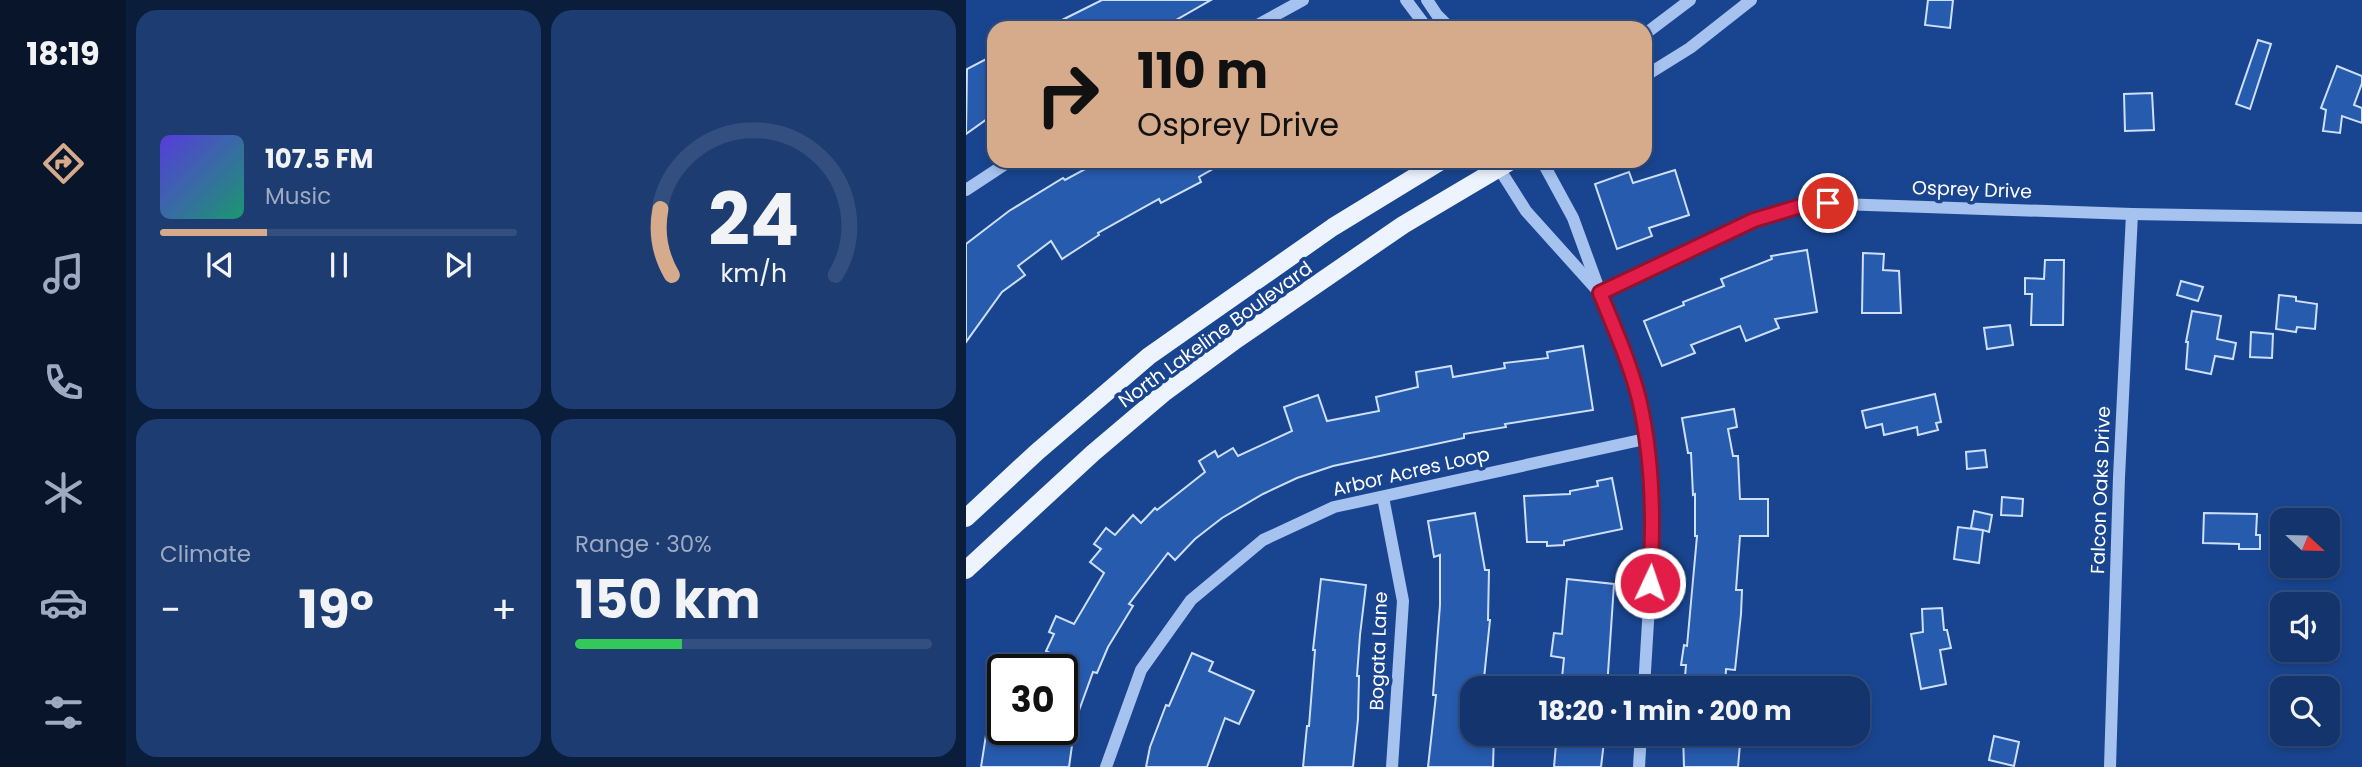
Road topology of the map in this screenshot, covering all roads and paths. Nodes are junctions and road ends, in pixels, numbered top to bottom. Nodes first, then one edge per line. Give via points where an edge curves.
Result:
1 (1303, 0) edge
2 (1406, 0) edge
3 (1427, 0) edge
4 (1690, 0) edge
5 (1751, 0) edge
6 (1265, 21) edge
7 (1421, 21) edge
8 (1443, 21) edge
9 (1652, 29) edge
10 (1652, 72) edge
11 (999, 168) edge
12 (1430, 168) edge
13 (1494, 168) edge
14 (1504, 168) edge
15 (1546, 168) edge
16 (966, 190) edge
17 (2132, 214) junction
18 (2362, 219) edge
19 (1600, 293) junction
20 (1645, 439) junction
21 (1382, 496) junction
22 (966, 518) edge
23 (966, 570) edge
24 (1645, 676) edge
25 (1640, 746) edge
26 (1106, 767) edge
27 (1392, 767) edge
28 (1639, 767) edge
29 (2110, 767) edge

1 - 6 street
2 - 7 street
3 - 8 street
4 - 9 street
5 - 10 street
11 - 16 street
12 - 22 main road, North Lakeline Boulevard via 1333,227 1149,356
13 - 23 main road, North Lakeline Boulevard via 1403,225 1186,377 1093,453
14 - 19 street via 1526,211
15 - 19 street via 1573,218
17 - 18 street, Osprey Drive
17 - 19 street, Osprey Drive via 1811,203 1754,220
17 - 29 street, Falcon Oaks Drive
19 - 20 street via 1639,399
20 - 21 street, Arbor Acres Loop
20 - 24 street via 1652,556
21 - 26 street, Arbor Acres Loop via 1334,507 1264,540 1191,600 1141,670
21 - 27 street, Bogata Lane via 1403,601
25 - 28 street

